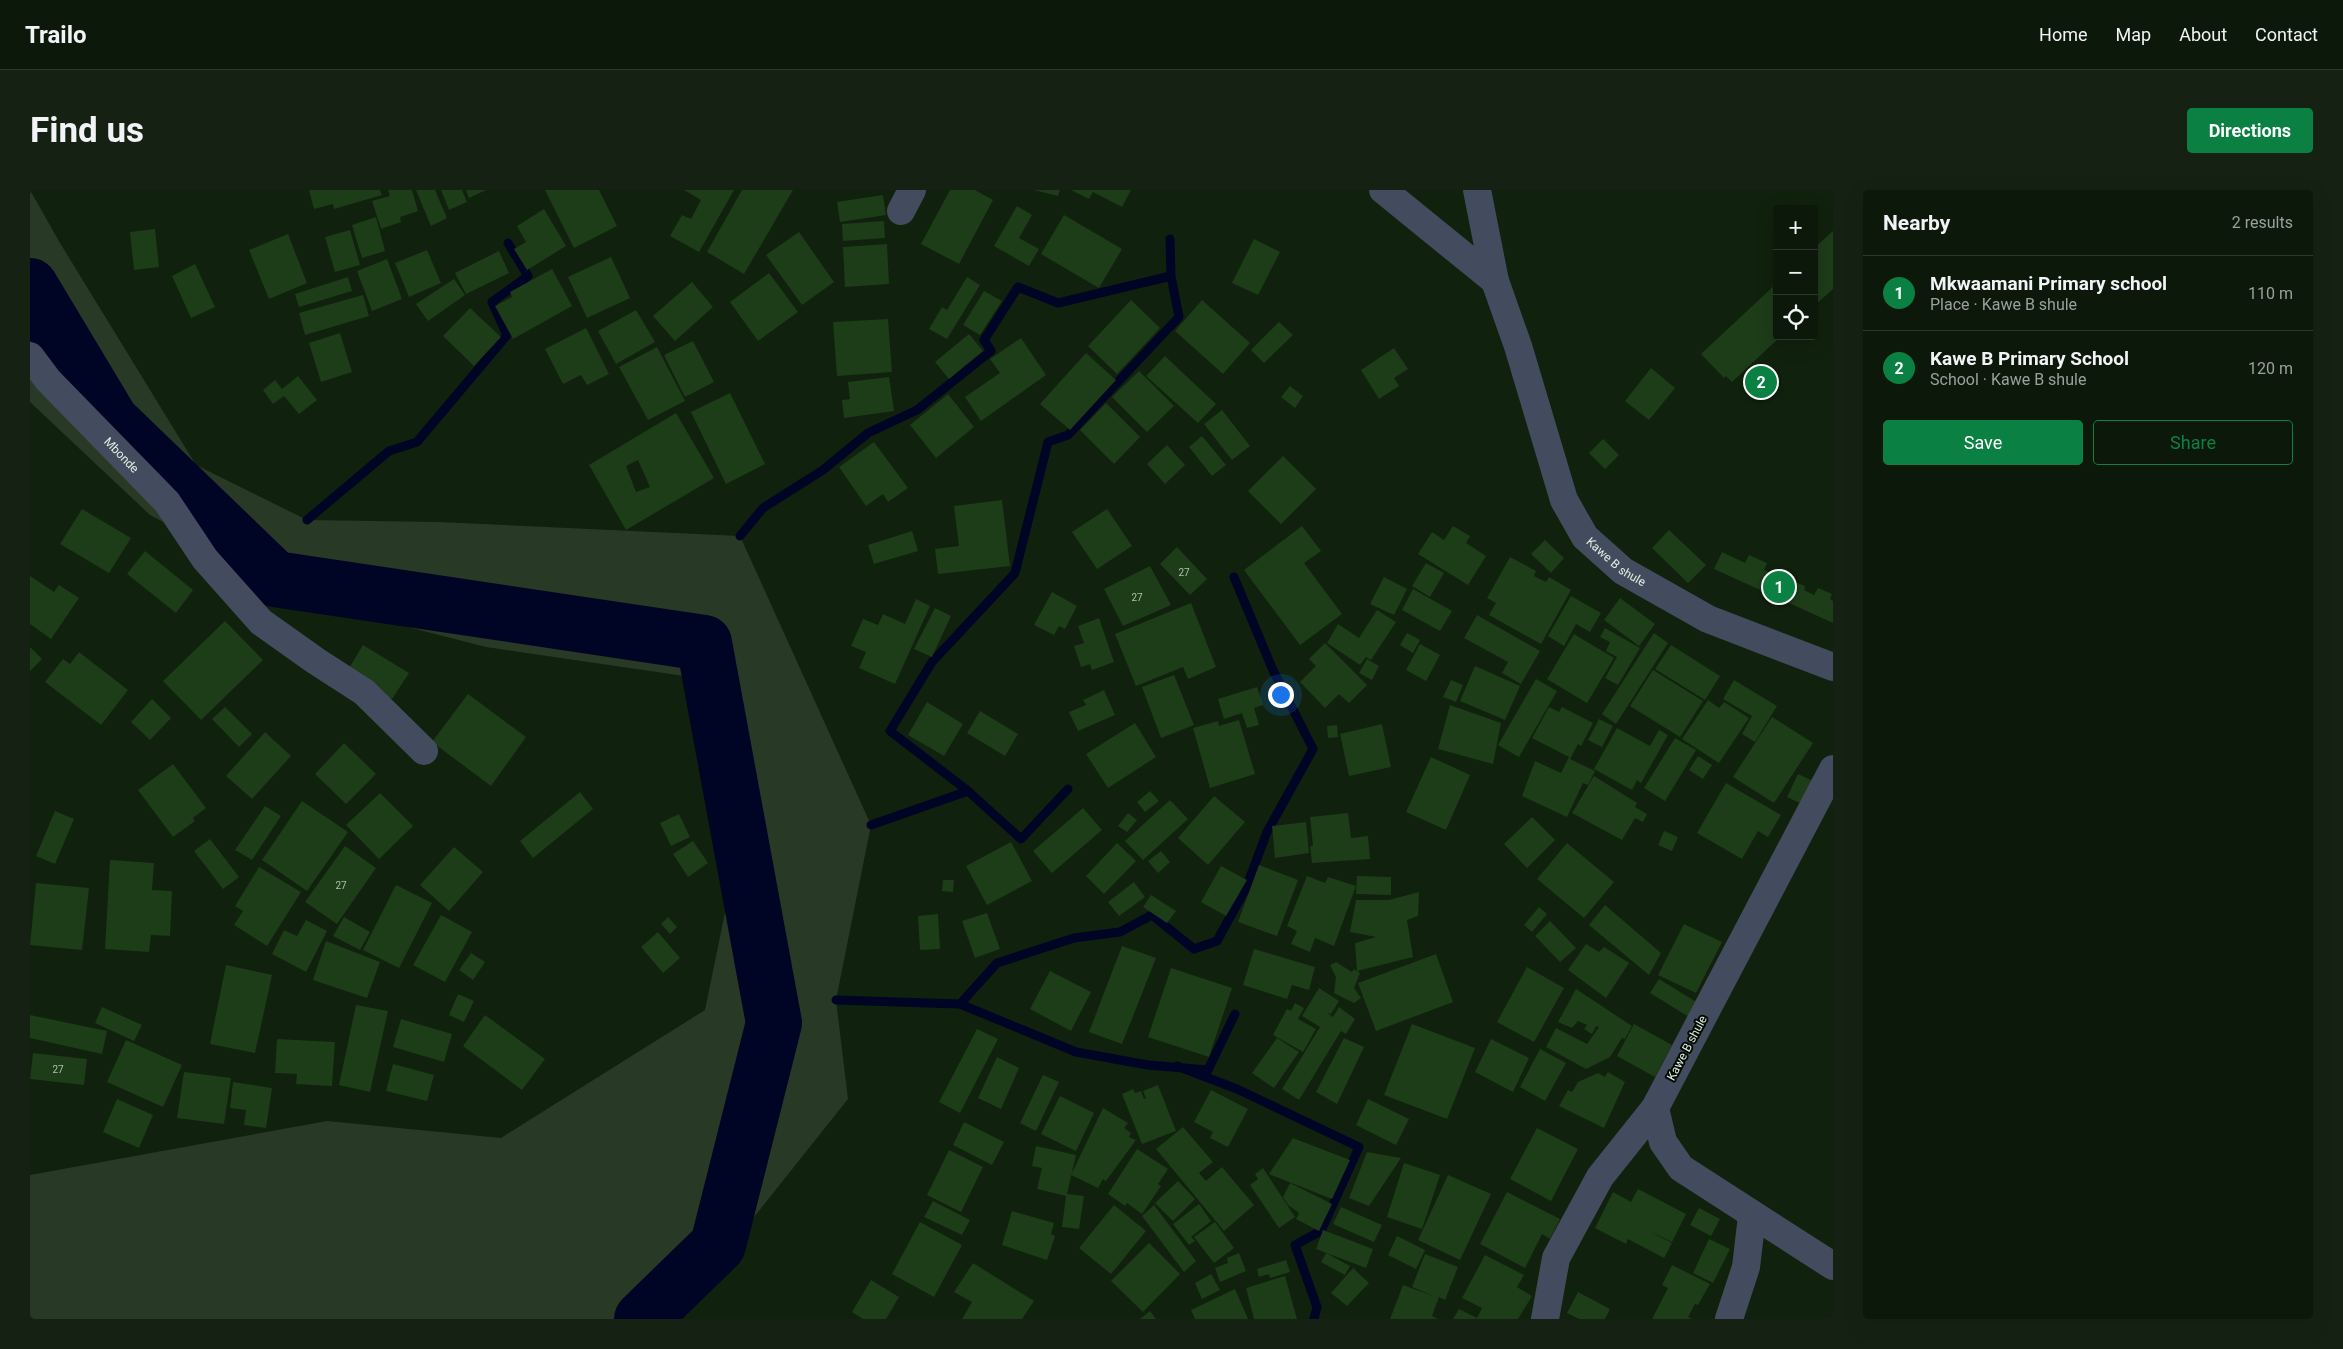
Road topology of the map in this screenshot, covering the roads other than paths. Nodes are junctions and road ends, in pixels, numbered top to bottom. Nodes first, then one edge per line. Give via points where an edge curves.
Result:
1 (1383, 190) edge
2 (1477, 190) edge
3 (1495, 281) junction
4 (30, 356) edge
5 (1833, 667) edge
6 (424, 751) dead end
7 (1833, 769) edge
8 (1655, 1108) junction
9 (1752, 1216) junction
10 (1833, 1266) edge
11 (1545, 1319) edge
12 (1729, 1319) edge

1 - 3 street
2 - 3 street, Kawe B shule
3 - 5 street, Kawe B shule via 1564,500 1585,537 1623,571 1708,619
4 - 6 street, Mbonde via 48,380 167,502 205,559 261,622 364,692
7 - 8 street, Kawe B shule
8 - 9 street via 1662,1142 1681,1168
8 - 11 street, Kawe B shule via 1600,1177 1556,1258
9 - 10 street
9 - 12 street via 1746,1267

